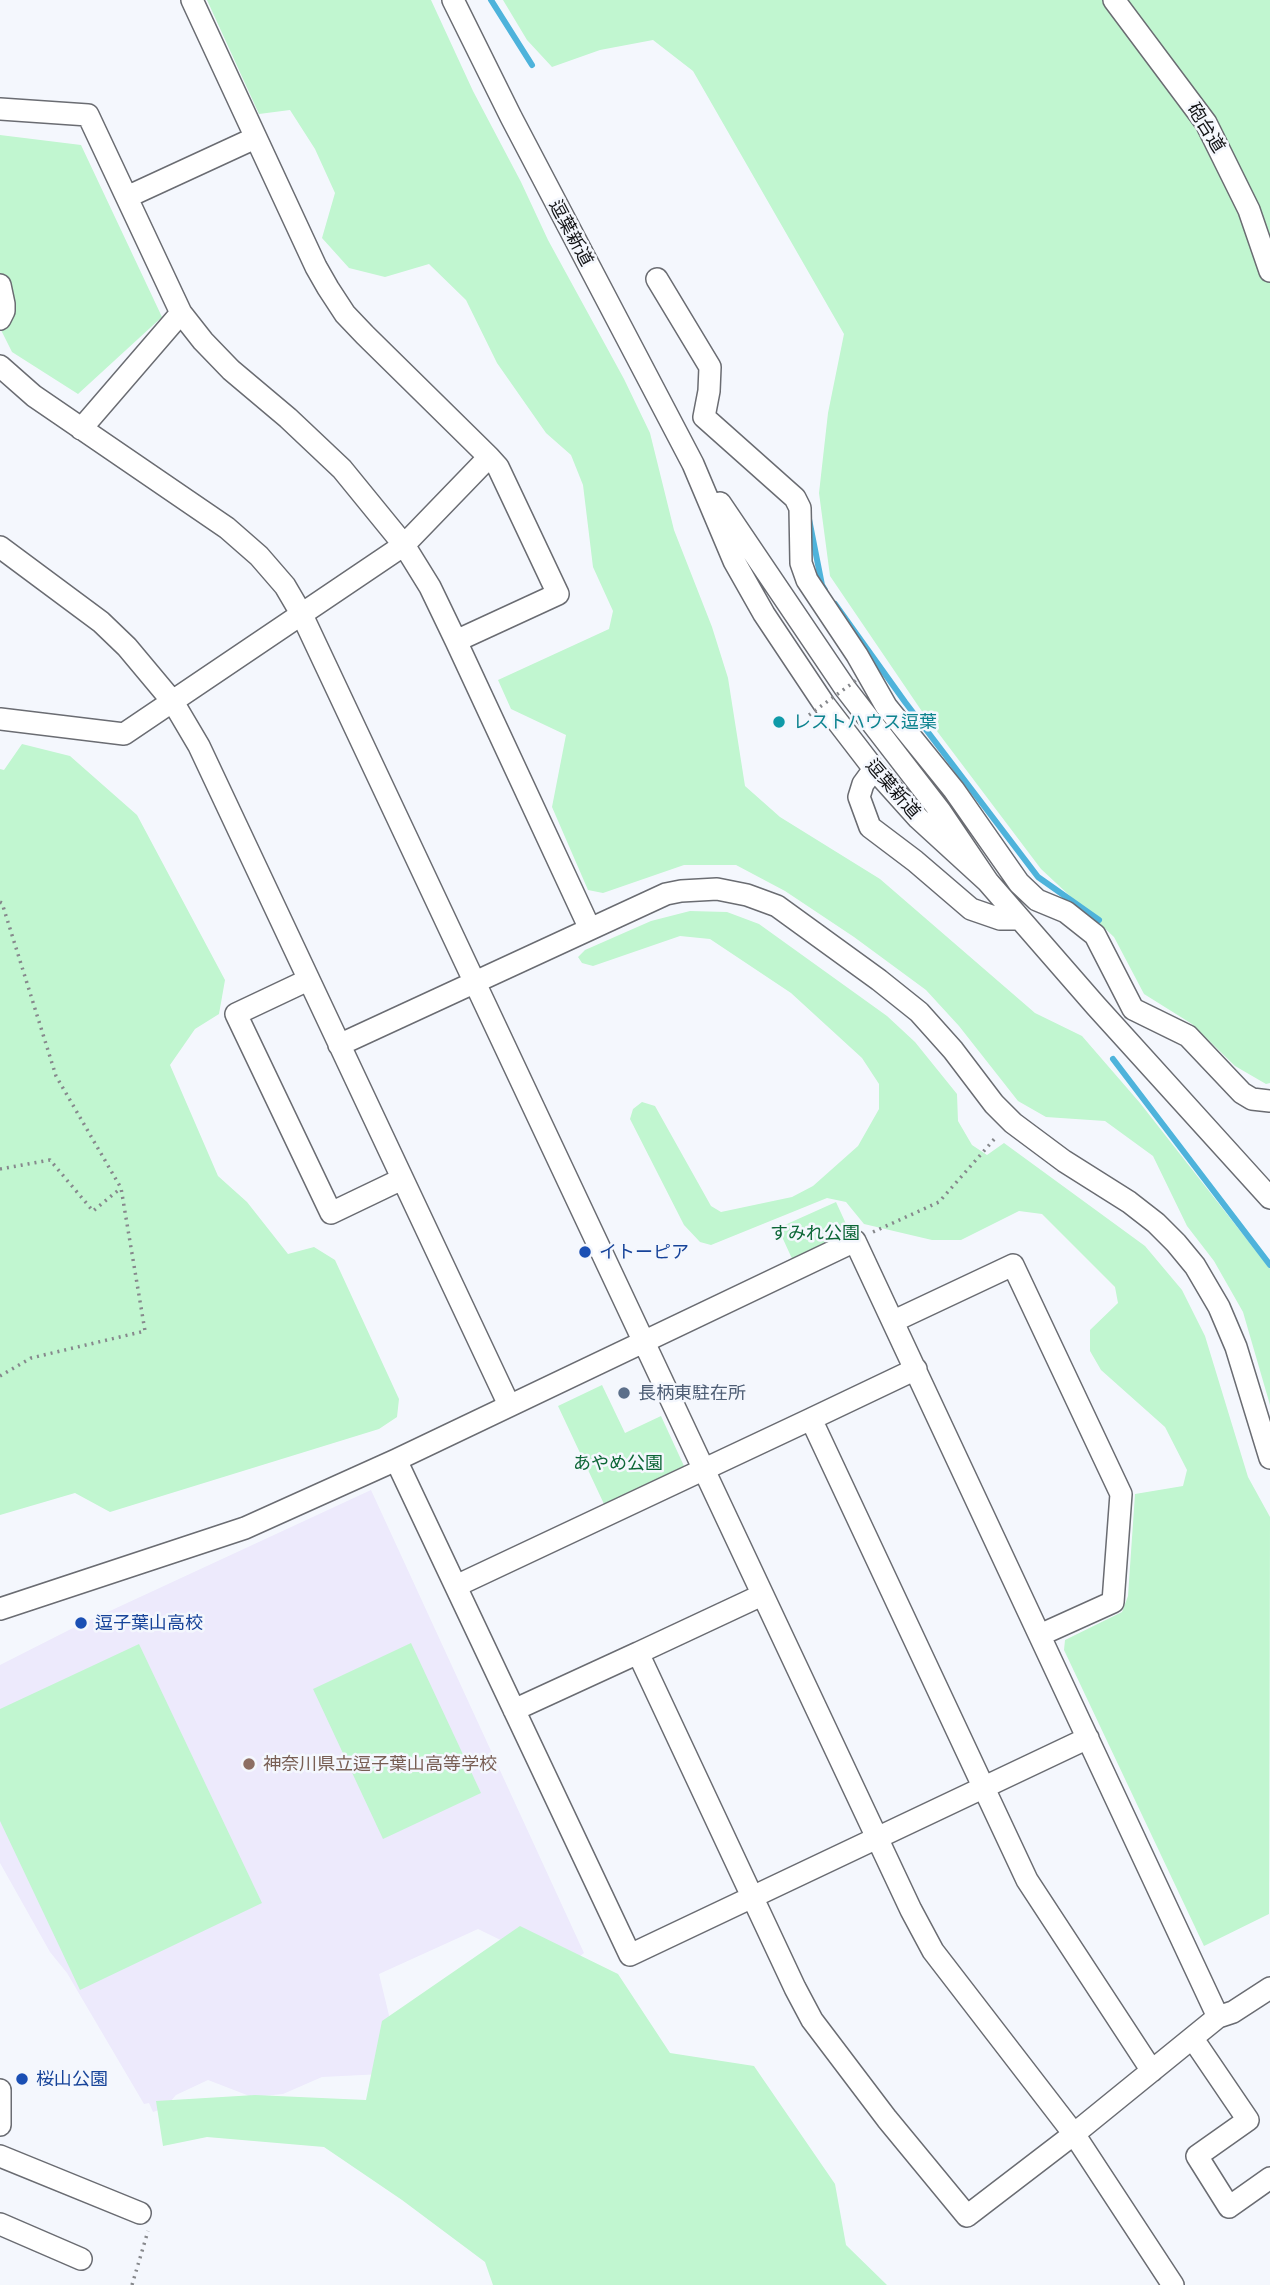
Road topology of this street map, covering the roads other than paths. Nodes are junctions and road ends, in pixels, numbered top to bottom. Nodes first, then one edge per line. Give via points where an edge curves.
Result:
1 (192, 0) edge
2 (453, 0) edge
3 (1114, 0) edge
4 (0, 109) edge
5 (255, 138) junction
6 (127, 197) junction
7 (1270, 271) edge
8 (657, 279) dead end
9 (0, 285) edge
10 (181, 313) junction
11 (0, 319) edge
12 (3, 375) edge
13 (81, 429) junction
14 (489, 457) junction
15 (694, 464) junction
16 (404, 545) junction
17 (0, 547) edge
18 (302, 615) junction
19 (456, 641) junction
20 (173, 702) junction
21 (0, 719) edge
22 (874, 769) junction
23 (988, 882) junction
24 (1020, 919) junction
25 (590, 929) junction
26 (308, 980) junction
27 (475, 982) junction
28 (339, 1045) junction
29 (1270, 1101) edge
30 (402, 1179) junction
31 (1270, 1198) edge
32 (894, 1321) junction
33 (643, 1342) junction
34 (916, 1369) junction
35 (509, 1405) junction
36 (811, 1419) junction
37 (1270, 1458) edge
38 (396, 1460) junction
39 (703, 1470) junction
40 (456, 1586) junction
41 (762, 1595) junction
42 (0, 1609) edge
43 (1040, 1635) junction
44 (638, 1653) junction
45 (514, 1710) junction
46 (1088, 1738) junction
47 (984, 1788) junction
48 (876, 1839) junction
49 (752, 1898) junction
50 (1270, 1988) edge
51 (1218, 2017) junction
52 (1193, 2039) junction
53 (1152, 2071) junction
54 (0, 2090) edge
55 (0, 2125) edge
56 (1074, 2134) junction
57 (0, 2155) edge
58 (1267, 2188) edge
59 (140, 2213) road end
60 (0, 2224) edge
61 (81, 2259) dead end
62 (1173, 2285) edge

1 - 5 street
2 - 15 street, 逗葉新道
3 - 7 street, 砲台道 via 1206,123 1249,210
4 - 6 street via 88,114
5 - 6 street
5 - 14 street via 316,267 345,314
6 - 10 street
8 - 29 street via 710,367 704,416 794,498 800,508 801,563 807,580 858,654 886,705 954,790 1019,883 1037,900 1066,912 1095,935 1133,1010 1188,1036 1242,1093
9 - 11 street via 4,304
10 - 13 street
10 - 16 street via 231,370 342,469
12 - 13 street
13 - 18 street via 227,528 285,586
14 - 16 street
14 - 19 street via 498,467 558,594
15 - 22 street, 逗葉新道 via 734,561 764,614
15 - 23 street, 逗葉新道 via 845,688
16 - 18 street
16 - 19 street
17 - 20 street via 102,622
18 - 20 street
18 - 27 street
19 - 25 street
20 - 21 street via 124,734
20 - 26 street via 199,746
22 - 23 street, 逗葉新道 via 918,818
22 - 24 street via 859,797 870,827 971,909 999,919
23 - 24 street, 逗葉新道
24 - 31 street, 逗葉新道
25 - 27 street
25 - 37 street via 666,894 707,889 736,892 777,906 888,987 931,1024 1013,1123 1129,1202 1165,1232 1195,1266 1228,1327
26 - 28 street
26 - 30 street via 236,1014 331,1213
27 - 28 street
27 - 33 street
28 - 30 street
30 - 35 street
32 - 33 street via 855,1241
32 - 34 street
32 - 43 street via 1013,1265 1121,1494 1113,1602
33 - 35 street
33 - 39 street
34 - 36 street
34 - 43 street
35 - 38 street
36 - 39 street
36 - 47 street
38 - 40 street
38 - 42 street via 245,1528
39 - 40 street
39 - 41 street
40 - 45 street
41 - 44 street
41 - 48 street
43 - 46 street
44 - 45 street
44 - 49 street
45 - 49 street via 631,1955
46 - 47 street
46 - 51 street
47 - 48 street
47 - 53 street via 1027,1880
48 - 49 street
48 - 56 street via 933,1951
49 - 56 street via 812,2020 967,2216
50 - 51 street
51 - 52 street
52 - 53 street
52 - 58 street via 1248,2120 1197,2156 1229,2207
53 - 56 street
54 - 55 street
56 - 62 street
57 - 59 street
60 - 61 street

